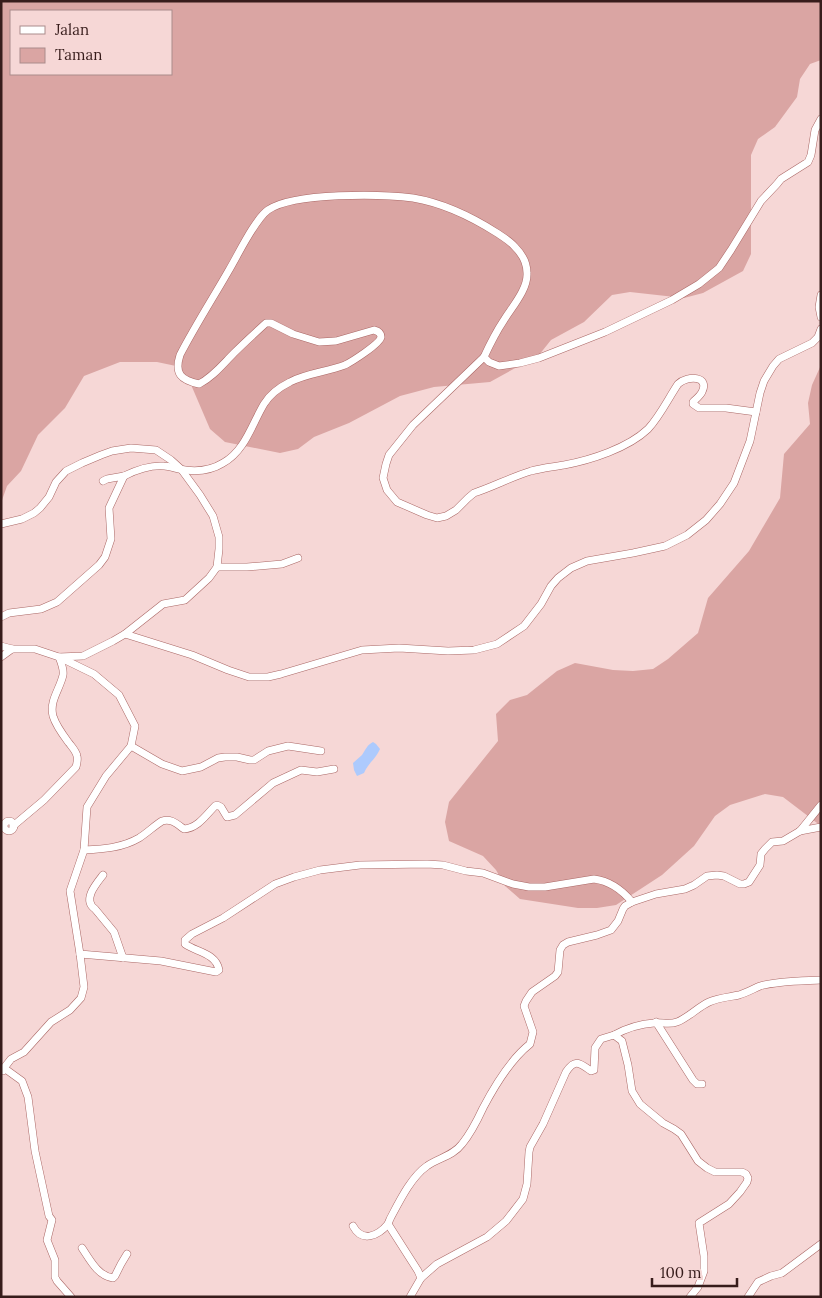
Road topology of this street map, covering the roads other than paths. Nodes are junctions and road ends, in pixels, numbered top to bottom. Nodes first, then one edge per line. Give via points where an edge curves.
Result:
1 (821, 119) edge
2 (821, 295) edge
3 (821, 317) edge
4 (821, 329) edge
5 (484, 357) junction
6 (756, 412) junction
7 (181, 469) junction
8 (124, 476) junction
9 (103, 481) dead end
10 (1, 524) edge
11 (298, 558) dead end
12 (217, 567) junction
13 (1, 617) edge
14 (125, 634) junction
15 (1, 646) edge
16 (12, 649) junction
17 (1, 657) edge
18 (59, 657) junction
19 (131, 746) junction
20 (321, 751) dead end
21 (334, 769) dead end
22 (821, 805) edge
23 (14, 826) dead end
24 (821, 827) edge
25 (800, 831) junction
26 (84, 850) junction
27 (103, 875) dead end
28 (632, 902) junction
29 (80, 954) junction
30 (123, 958) junction
31 (821, 980) edge
32 (656, 1022) junction
33 (614, 1035) junction
34 (3, 1070) edge
35 (702, 1084) dead end
36 (388, 1224) junction
37 (353, 1226) dead end
38 (821, 1244) edge
39 (82, 1248) dead end
40 (127, 1254) dead end
41 (421, 1278) junction
42 (71, 1297) edge
43 (410, 1297) edge
44 (690, 1297) edge
45 (748, 1297) edge

1 - 5 street via 808,162 781,179 761,201 719,268 699,284 605,332 539,358 499,366
2 - 3 street
4 - 6 street via 812,343 776,362 764,381
5 - 6 street via 413,425 389,455 383,478 387,490 397,502 437,518 446,516 474,494 529,471 609,452 648,428 678,384 688,378 695,377 702,384 701,394 693,404 696,407
5 - 7 street via 526,282 526,263 509,242 462,214 414,198 310,197 276,205 263,214 248,237 180,355 178,373 185,380 199,384 204,382 268,322 319,342 336,341 372,330 379,332 381,338 346,364 306,375 277,390 265,402 248,436 225,462 208,470
6 - 14 street via 750,441 734,483 706,520 665,546 587,561 571,568 558,578 524,626 497,644 466,651 362,650 281,674 250,677
7 - 8 street via 149,467
7 - 10 street via 156,450 131,448 112,451 66,471 34,513
7 - 12 street via 212,516 219,537
8 - 9 street
8 - 13 street via 109,508 110,539 106,557 57,602 41,609
11 - 12 street via 282,564
12 - 14 street via 185,600 164,604
14 - 18 street via 83,656
15 - 16 street
16 - 17 street
16 - 18 street via 35,649
18 - 19 street via 94,674 119,695 135,726
18 - 23 street via 63,674 54,699 53,715 76,751 78,762 44,800
19 - 20 street via 162,764 182,771 201,767 218,758 254,760 268,751 288,746
19 - 26 street via 106,776 88,807
21 - 26 street via 301,770 273,783 230,817 217,805 190,828 184,829 172,820 166,820 133,841 111,848
22 - 25 street
24 - 25 street
25 - 28 street via 783,841 772,842 761,854 760,865 749,882 740,884 724,876 707,876 685,889
26 - 29 street via 70,891
27 - 30 street via 91,892 90,902 114,932
28 - 30 street via 612,884 602,880 529,887 443,865 360,865 320,870 275,884 192,934 185,944 210,956 218,964 216,972 161,961
28 - 36 street via 625,906 611,930 563,945 558,972 532,992 524,1006 533,1032 530,1044 510,1065 464,1143 422,1170 407,1188
29 - 30 street
29 - 34 street via 84,987 80,998 70,1010 51,1022 24,1052 11,1059
31 - 32 street via 759,987 716,999 678,1022
32 - 33 street via 636,1025
32 - 35 street via 693,1080
33 - 41 street via 602,1039 594,1048 594,1070 590,1072 581,1063 576,1063 566,1072 530,1146 526,1189 511,1215 486,1238 437,1264
33 - 44 street via 622,1041 632,1091 640,1104 663,1124 681,1134 698,1161 707,1168 715,1172 742,1172 748,1178 729,1204 699,1223 704,1271
34 - 42 street via 22,1081 28,1097 35,1152 52,1220 48,1243 55,1260 55,1277
36 - 37 street via 381,1232 365,1236 356,1232
36 - 41 street
38 - 45 street via 782,1274 758,1282
39 - 40 street via 95,1267 110,1278 115,1276
41 - 43 street

